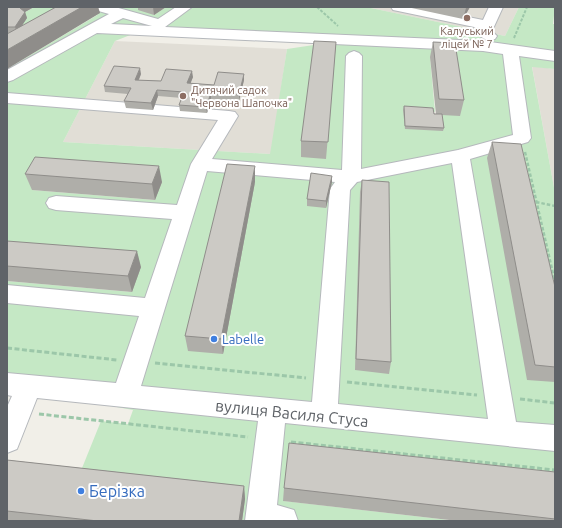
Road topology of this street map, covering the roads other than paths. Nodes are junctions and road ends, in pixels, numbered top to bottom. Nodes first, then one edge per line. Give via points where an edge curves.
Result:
1 (100, 7) edge
2 (185, 7) edge
3 (398, 7) edge
4 (496, 7) edge
5 (120, 14) junction
6 (487, 25) junction
7 (94, 28) junction
8 (352, 48) junction
9 (510, 50) junction
10 (555, 56) edge
11 (7, 77) edge
12 (7, 98) edge
13 (460, 156) junction
14 (200, 164) junction
15 (351, 177) junction
16 (56, 203) dead end
17 (184, 213) junction
18 (7, 294) edge
19 (153, 308) junction
20 (18, 385) edge
21 (124, 396) junction
22 (273, 411) junction
23 (324, 416) junction
24 (504, 433) junction
25 (555, 438) edge
26 (7, 440) edge
27 (268, 520) edge

1 - 5 street
2 - 5 street via 160,24
3 - 6 street
4 - 6 street
5 - 7 street
6 - 9 street via 484,32
7 - 8 street
7 - 11 street
8 - 9 street via 483,46
8 - 15 street
9 - 10 street
9 - 13 street via 522,138
12 - 14 street via 229,116
13 - 15 street
13 - 24 street
14 - 15 street
14 - 17 street
15 - 23 street via 340,189
16 - 17 street
17 - 19 street
18 - 19 street
19 - 21 street
20 - 21 street, вулиця Василя Стуса
20 - 26 street, вулиця Василя Стуса
21 - 22 street, вулиця Василя Стуса
22 - 23 street, вулиця Василя Стуса
22 - 27 street
23 - 24 street, вулиця Василя Стуса
24 - 25 street, вулиця Василя Стуса

